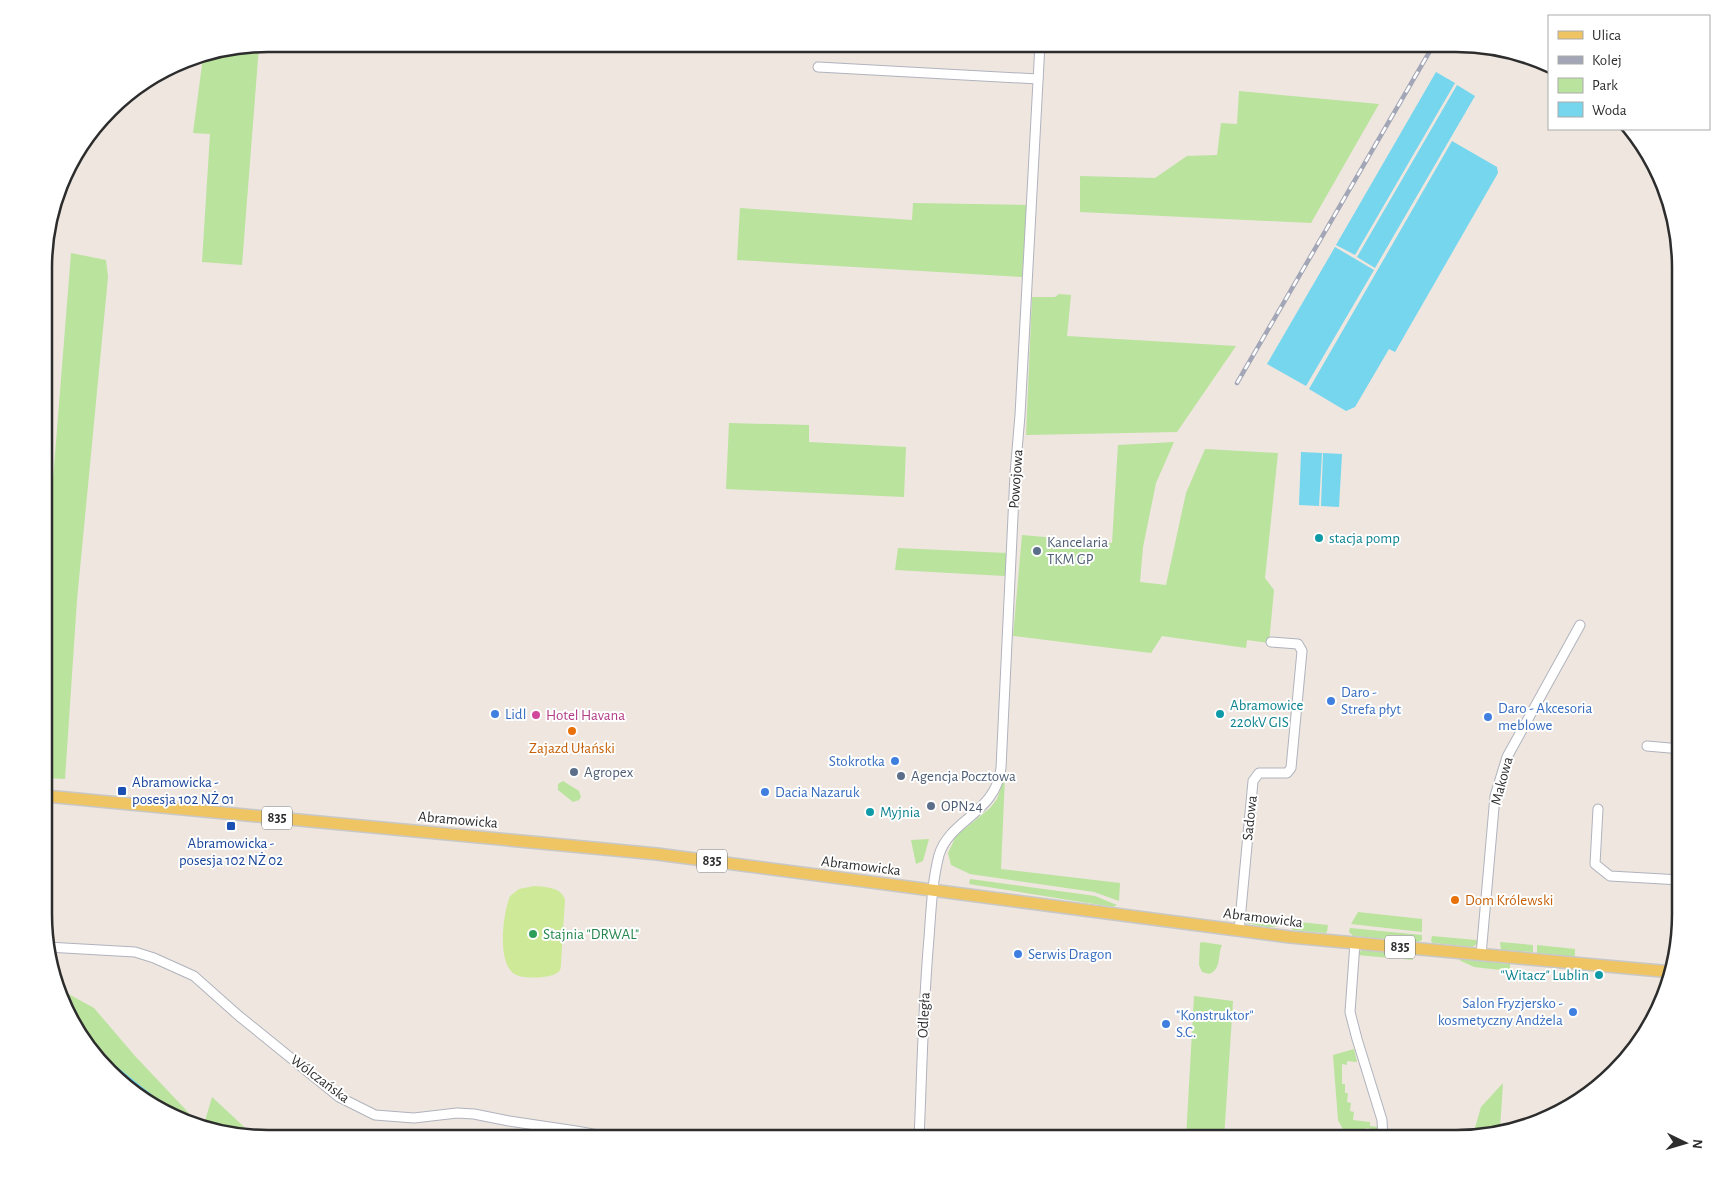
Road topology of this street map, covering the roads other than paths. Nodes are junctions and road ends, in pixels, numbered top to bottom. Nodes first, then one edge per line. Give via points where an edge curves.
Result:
1 (1040, 52) edge
2 (818, 67) dead end
3 (1038, 79) junction
4 (1580, 626) dead end
5 (1272, 642) dead end
6 (1647, 746) dead end
7 (1672, 748) edge
8 (52, 797) edge
9 (1598, 809) dead end
10 (1672, 879) edge
11 (933, 891) junction
12 (1239, 931) junction
13 (1356, 943) junction
14 (55, 948) edge
15 (1481, 955) junction
16 (1665, 971) edge
17 (576, 1130) edge
18 (919, 1130) edge
19 (1383, 1130) edge

1 - 3 street, Powojowa
2 - 3 street
3 - 11 street, Powojowa via 1000,772 990,798 946,841 938,858
4 - 15 street, Makowa via 1507,756 1496,796
5 - 12 street, Sadowa via 1298,644 1302,651 1291,768 1287,773 1260,773 1253,780
6 - 7 street
8 - 11 main road, Abramowicka / 835 via 657,854
9 - 10 street via 1595,864 1610,876
11 - 12 main road, Abramowicka / 835
11 - 18 street, Odległa via 924,994
12 - 13 main road, Abramowicka / 835
13 - 15 main road, Abramowicka / 835
13 - 19 street via 1350,1012
14 - 17 street, Wólczańska via 135,952 194,976 339,1097 376,1116 414,1118 474,1114
15 - 16 main road, Abramowicka / 835

